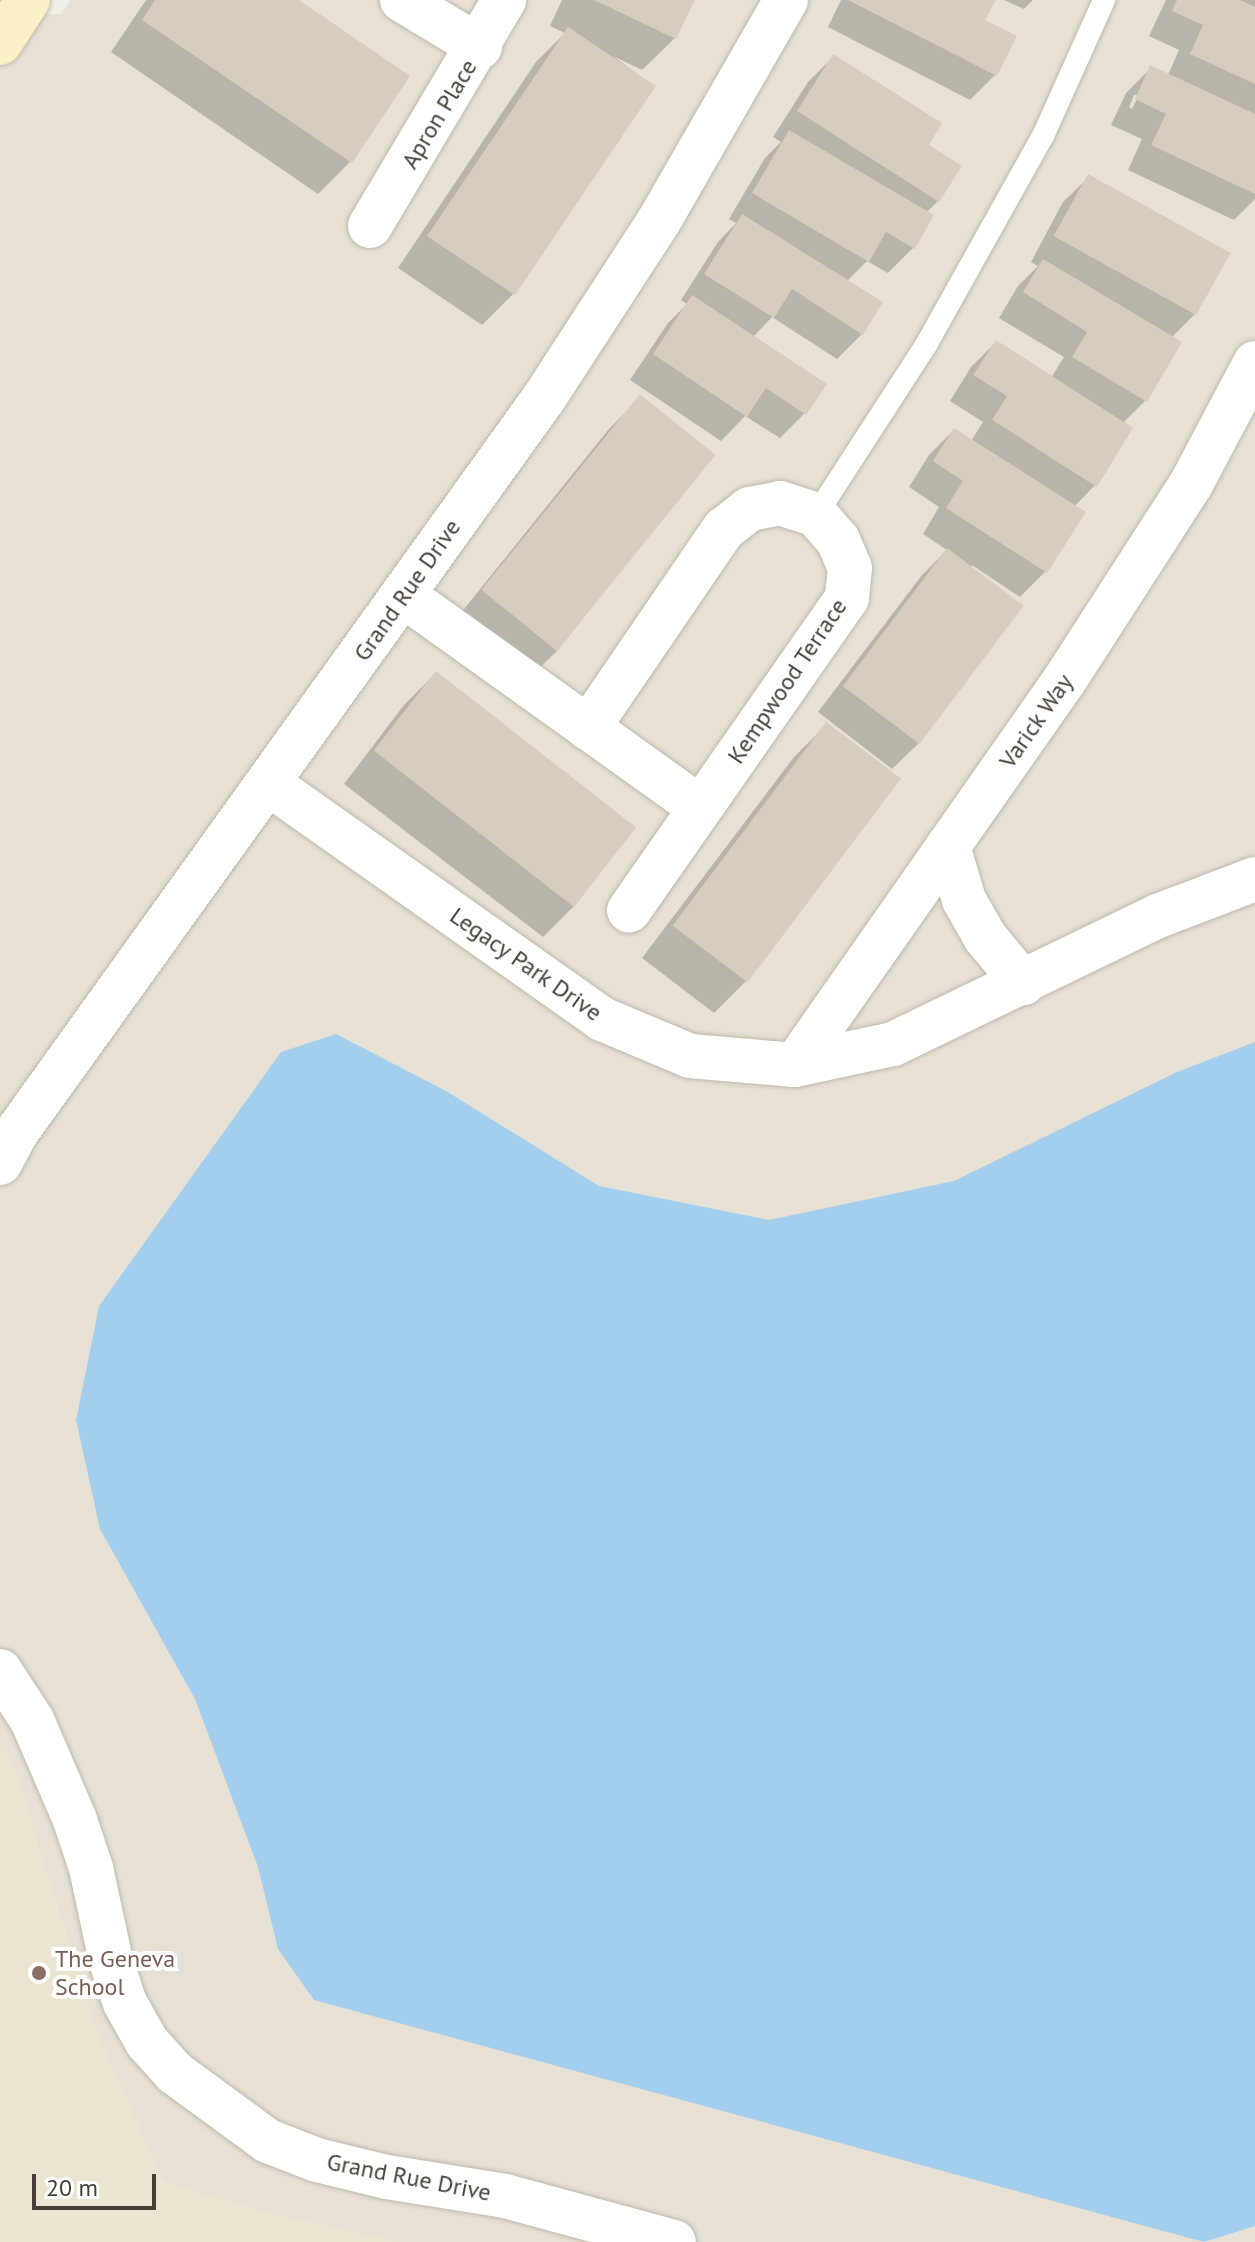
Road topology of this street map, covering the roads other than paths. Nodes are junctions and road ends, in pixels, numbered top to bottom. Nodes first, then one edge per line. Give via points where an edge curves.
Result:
1 (28, 0) edge
2 (402, 0) edge
3 (504, 0) edge
4 (786, 0) edge
5 (1104, 0) edge
6 (0, 43) edge
7 (480, 47) junction
8 (370, 226) dead end
9 (1255, 363) edge
10 (816, 515) junction
11 (403, 595) junction
12 (588, 728) junction
13 (269, 784) junction
14 (700, 808) junction
15 (948, 846) junction
16 (1255, 879) edge
17 (629, 911) dead end
18 (1023, 983) junction
19 (795, 1065) junction
20 (5, 1139) edge
21 (0, 1671) edge
22 (674, 2242) edge

1 - 6 main road
2 - 7 street
3 - 7 street, Apron Place
4 - 11 street, Grand Rue Drive via 659,221 544,398
5 - 10 lane via 1027,164 926,345
7 - 8 street, Apron Place
9 - 15 street, Varick Way via 1191,484 1064,681
10 - 12 street via 780,503 750,509 724,529
10 - 14 street, Kempwood Terrace via 838,540 850,568 847,598
11 - 12 street
11 - 13 street, Grand Rue Drive
12 - 14 street
13 - 19 street, Legacy Park Drive via 602,1019 690,1056
13 - 20 street, Grand Rue Drive
14 - 17 street, Kempwood Terrace
15 - 18 street via 964,900 985,937
15 - 19 street, Varick Way
16 - 18 street, Legacy Park Drive via 1158,916
18 - 19 street, Legacy Park Drive via 893,1044
21 - 22 street, Grand Rue Drive via 32,1720 70,1807 125,2003 147,2042 175,2073 268,2141 317,2160 505,2196

